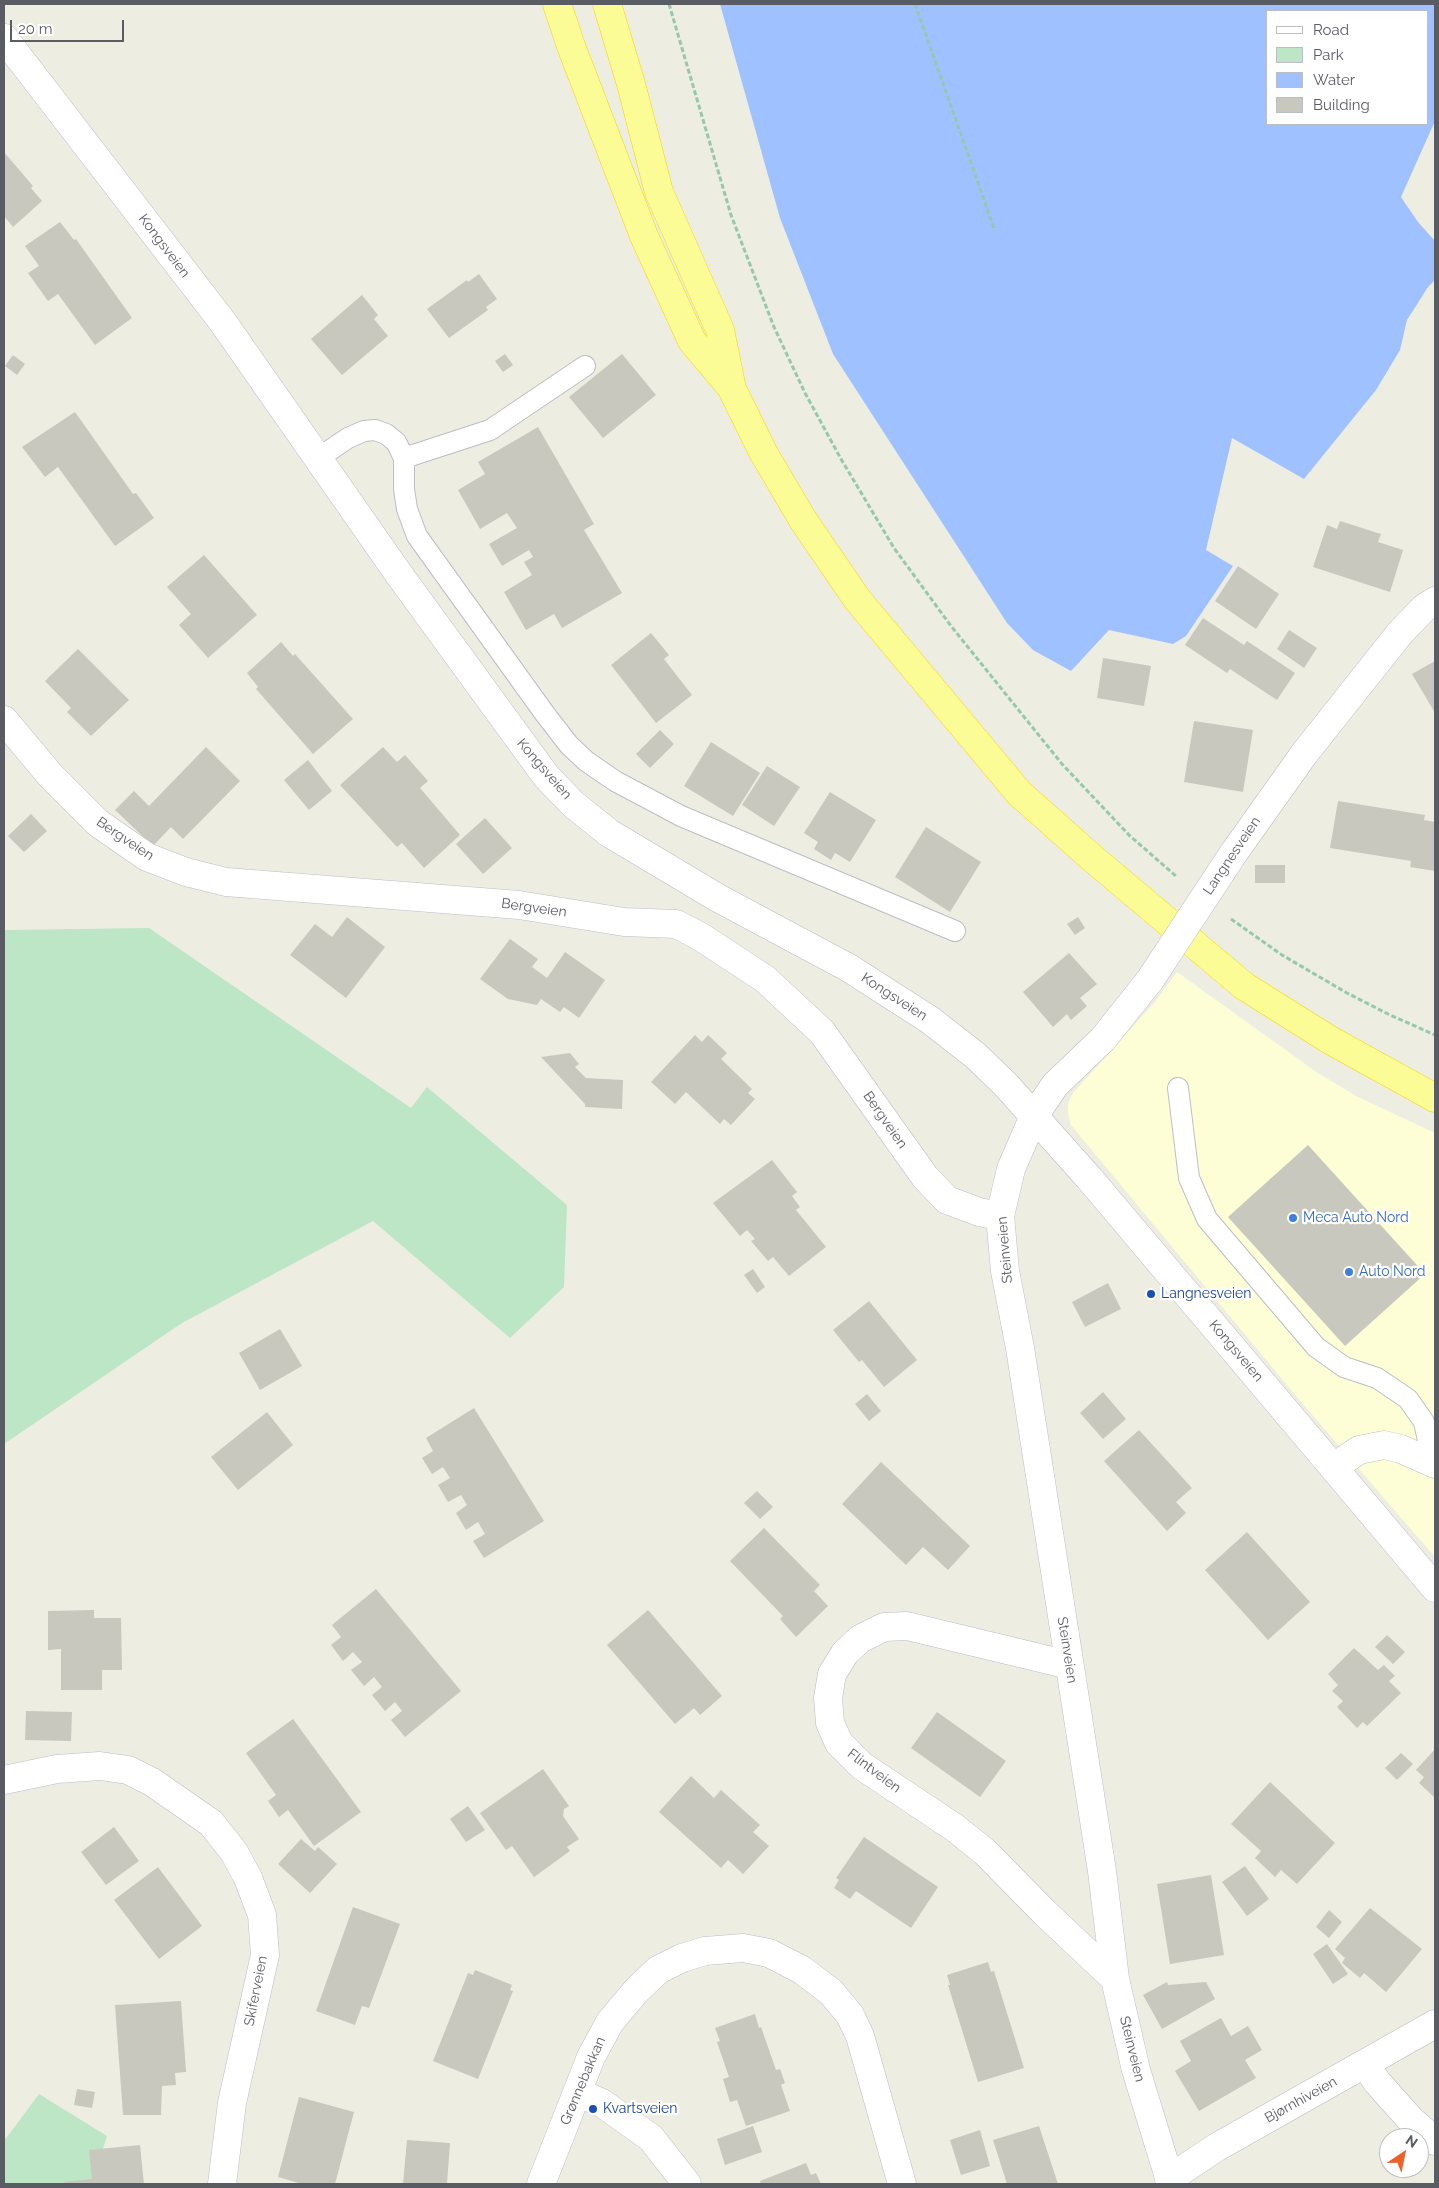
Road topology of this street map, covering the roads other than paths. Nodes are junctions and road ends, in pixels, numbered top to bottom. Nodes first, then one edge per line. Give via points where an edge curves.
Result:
1 (557, 4) edge
2 (607, 4) edge
3 (4, 38) edge
4 (585, 366) dead end
5 (732, 389) junction
6 (404, 458) junction
7 (317, 459) junction
8 (1435, 601) edge
9 (4, 720) edge
10 (955, 931) dead end
11 (1178, 1088) dead end
12 (1435, 1098) edge
13 (1034, 1116) junction
14 (1000, 1216) junction
15 (1434, 1463) edge
16 (1334, 1467) junction
17 (1435, 1588) edge
18 (1070, 1665) junction
19 (4, 1780) edge
20 (1115, 1979) junction
21 (1435, 2024) edge
22 (1365, 2064) junction
23 (577, 2092) junction
24 (1435, 2141) edge
25 (1170, 2182) edge
26 (222, 2184) edge
27 (541, 2184) edge
28 (687, 2184) edge
29 (902, 2184) edge

1 - 5 highway via 652,254 692,341
2 - 5 highway via 659,192 720,330
3 - 7 street, Kongsveien via 222,321
4 - 6 lane via 490,430
5 - 12 highway via 763,452 798,511 857,599 1019,793 1244,986 1330,1040
6 - 7 lane via 396,442 386,434 370,430 348,438
6 - 10 lane via 407,509 417,536 544,714 586,761 615,781 681,816
7 - 13 street, Kongsveien via 513,734 546,776 574,804 609,834 849,968 930,1020 976,1056
8 - 13 street, Langnesveien, bridge via 1400,633 1304,754 1232,854 1150,980 1103,1040 1055,1086
9 - 14 street, Bergveien via 51,776 98,823 147,857 186,872 226,882 520,905 624,922 676,924 765,979 822,1032 925,1177 947,1200
11 - 15 lane via 1189,1178 1207,1219 1316,1346 1344,1367 1377,1378 1408,1399 1424,1422
13 - 14 street, Steinveien via 1011,1169
13 - 16 street, Kongsveien
14 - 18 street, Steinveien via 1005,1271
15 - 16 street via 1401,1449 1384,1446 1359,1450
16 - 17 street, Kongsveien
18 - 20 street, Steinveien
18 - 20 street, Flintveien via 908,1626 884,1627 860,1639 845,1653 832,1674 828,1698 830,1722 840,1743 862,1766 985,1852
19 - 26 street, Skiferveien via 57,1769 100,1766 128,1770 152,1782 211,1823 234,1852 262,1915 264,1955 232,2103
20 - 25 street, Steinveien via 1136,2070
21 - 22 street, Bjørnhiveien
22 - 24 street via 1411,2120
22 - 25 street, Bjørnhiveien via 1217,2147
23 - 27 street, Grønnebakkan
23 - 28 street via 609,2108 651,2138
23 - 29 street, Grønnebakkan via 610,2022 658,1970 705,1951 743,1948 769,1953 802,1970 831,1992 850,2014 860,2036

